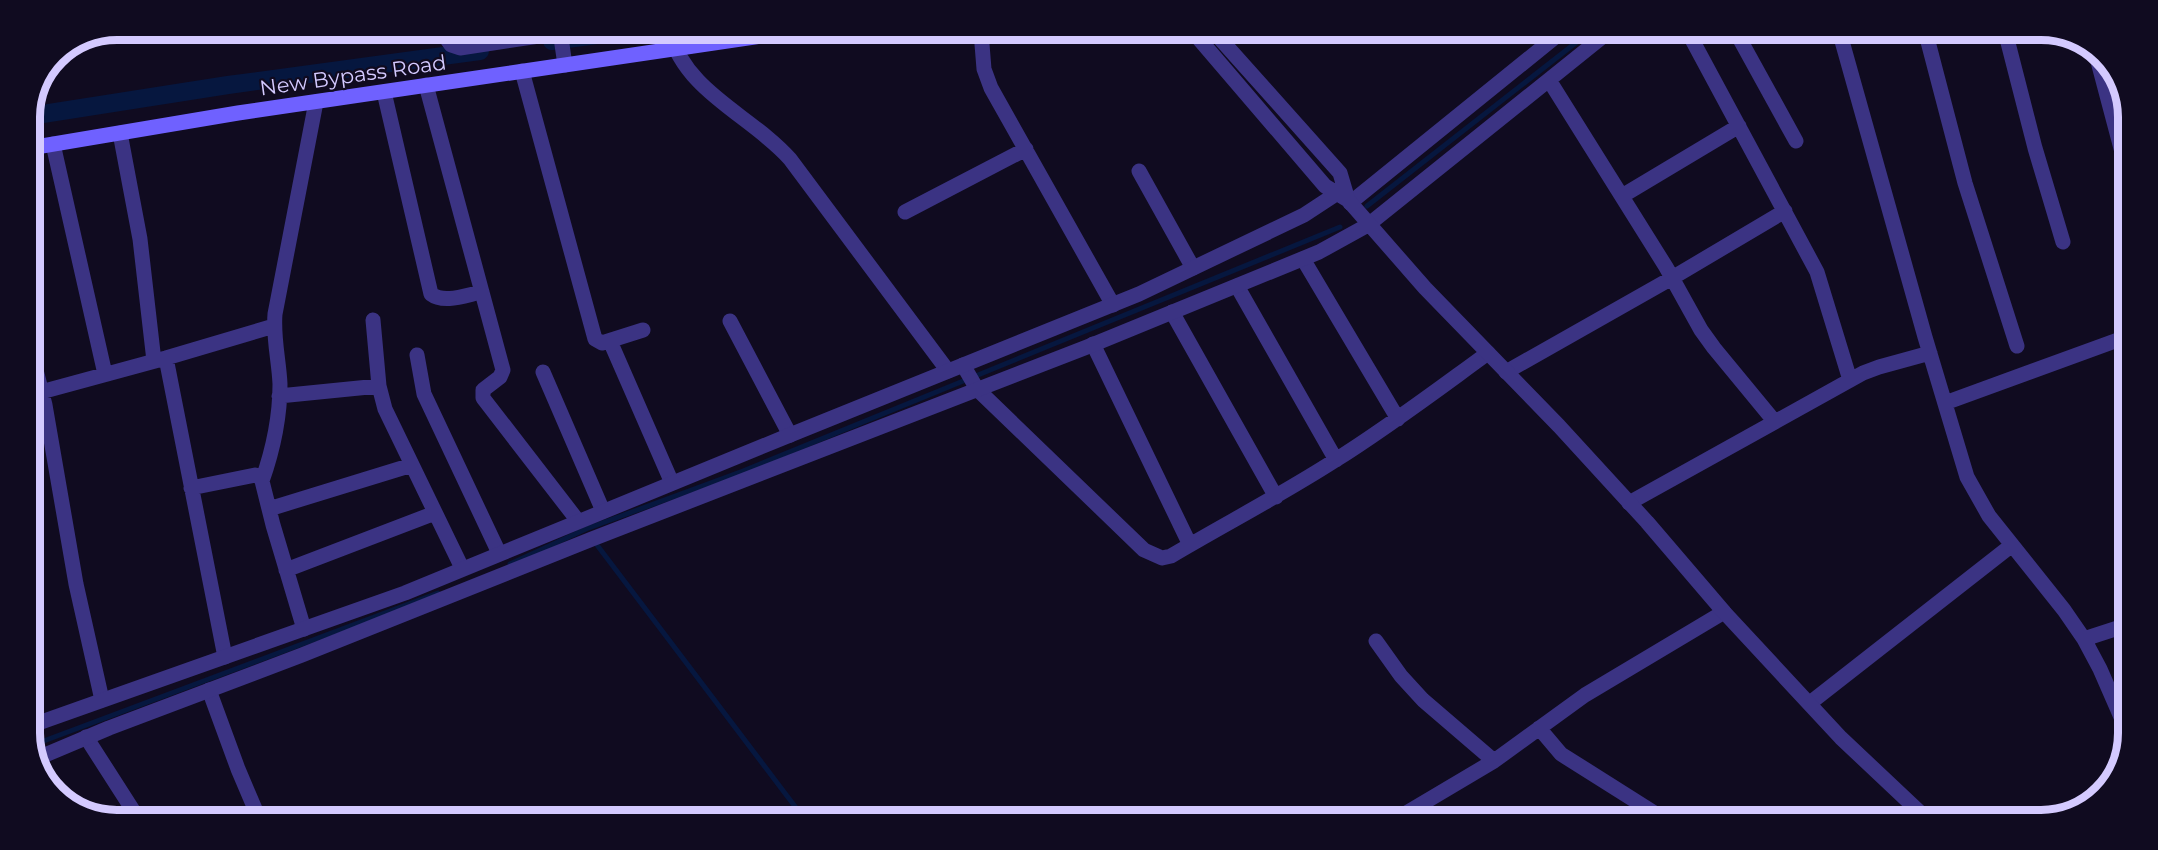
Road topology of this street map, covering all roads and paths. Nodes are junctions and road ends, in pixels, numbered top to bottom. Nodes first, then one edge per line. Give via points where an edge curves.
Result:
1 (447, 40) edge
2 (672, 40) edge
3 (688, 40) edge
4 (982, 40) edge
5 (1200, 40) edge
6 (1221, 40) edge
7 (1550, 40) edge
8 (1599, 40) edge
9 (1692, 40) edge
10 (1740, 40) edge
11 (1842, 40) edge
12 (1928, 40) edge
13 (2007, 40) edge
14 (564, 41) edge
15 (675, 49) junction
16 (2100, 69) edge
17 (522, 71) junction
18 (1549, 80) junction
19 (426, 85) junction
20 (384, 92) junction
21 (316, 102) junction
22 (1739, 126) junction
23 (120, 133) junction
24 (2117, 133) edge
25 (1796, 141) dead end
26 (53, 144) junction
27 (40, 146) edge
28 (1026, 149) junction
29 (1139, 171) dead end
30 (1622, 196) junction
31 (1345, 199) junction
32 (1785, 211) junction
33 (905, 212) dead end
34 (1368, 225) junction
35 (2063, 242) dead end
36 (1304, 259) junction
37 (1193, 268) junction
38 (1672, 278) junction
39 (1237, 286) junction
40 (482, 292) junction
41 (1113, 305) junction
42 (1172, 312) junction
43 (373, 320) dead end
44 (730, 321) dead end
45 (274, 326) junction
46 (643, 330) dead end
47 (2117, 340) edge
48 (610, 341) junction
49 (1093, 344) junction
50 (2017, 346) dead end
51 (1930, 353) junction
52 (1488, 354) junction
53 (417, 355) dead end
54 (160, 360) junction
55 (948, 371) junction
56 (543, 372) dead end
57 (1506, 372) junction
58 (105, 374) junction
59 (971, 378) junction
60 (1850, 380) junction
61 (379, 386) junction
62 (40, 392) edge
63 (279, 396) junction
64 (1945, 403) junction
65 (40, 414) edge
66 (1398, 419) junction
67 (1775, 422) junction
68 (790, 435) junction
69 (1336, 460) junction
70 (412, 465) junction
71 (262, 481) junction
72 (672, 483) junction
73 (191, 488) junction
74 (1276, 497) junction
75 (1629, 502) junction
76 (269, 509) junction
77 (603, 511) junction
78 (435, 513) junction
79 (578, 521) junction
80 (1190, 545) junction
81 (2012, 545) junction
82 (499, 553) junction
83 (462, 568) junction
84 (286, 570) junction
85 (1724, 612) junction
86 (2118, 628) edge
87 (304, 629) junction
88 (2084, 639) junction
89 (1376, 640) dead end
90 (225, 657) junction
91 (209, 690) junction
92 (102, 700) junction
93 (1810, 704) junction
94 (2118, 710) edge
95 (41, 722) edge
96 (1539, 728) junction
97 (86, 737) junction
98 (44, 755) edge
99 (1494, 761) junction
100 (133, 810) edge
101 (256, 810) edge
102 (1411, 810) edge
103 (1650, 810) edge
104 (1917, 810) edge

1 - 14 street via 460,48
2 - 15 street
3 - 15 main road, New Bypass Road
4 - 28 street via 984,69 991,88
5 - 31 street via 1325,186
6 - 31 street via 1340,173
7 - 31 street
8 - 18 street
9 - 22 street
10 - 25 street
11 - 51 street
12 - 50 street via 1965,183
13 - 35 street
14 - 15 main road, New Bypass Road
14 - 17 main road, New Bypass Road
15 - 55 street via 705,89 763,132 790,159
16 - 24 street
17 - 19 main road, New Bypass Road
17 - 48 street via 596,339 602,343
18 - 30 street
18 - 34 street
19 - 20 main road, New Bypass Road
19 - 40 street
20 - 21 main road, New Bypass Road
20 - 40 street via 431,294 443,299
21 - 23 main road, New Bypass Road
21 - 45 street
22 - 30 street
22 - 32 street
23 - 26 main road, New Bypass Road
23 - 54 street
26 - 27 main road, New Bypass Road
26 - 58 street
28 - 33 street
28 - 41 street
29 - 37 street
30 - 38 street
31 - 34 street
31 - 37 street via 1304,214
32 - 38 street
32 - 60 street via 1817,272
34 - 36 street
34 - 52 street
36 - 39 street
36 - 66 street
37 - 41 street
38 - 57 street
38 - 67 street via 1714,348
39 - 42 street
39 - 69 street
40 - 79 street via 503,370 483,390 483,398
41 - 59 street
42 - 49 street
42 - 74 street
43 - 61 street
44 - 68 street
45 - 54 street
45 - 63 street
46 - 48 street
47 - 64 street
48 - 72 street
49 - 59 street
49 - 80 street
51 - 60 street via 1879,367
51 - 64 street
52 - 57 street
52 - 66 street
53 - 82 street via 424,394
54 - 58 street
54 - 73 street
55 - 59 street
55 - 68 street
56 - 77 street
57 - 75 street
58 - 62 street
59 - 80 street via 1144,550 1162,558
59 - 91 street
60 - 67 street
61 - 63 street
61 - 70 street via 385,409
63 - 71 street via 273,444
64 - 81 street via 1967,477 1989,516
65 - 92 street
66 - 69 street
67 - 75 street
68 - 72 street
69 - 74 street
70 - 76 street
70 - 78 street
71 - 73 street via 255,475
71 - 76 street
72 - 77 street
73 - 90 street
74 - 80 street
75 - 85 street
76 - 84 street
77 - 79 street
78 - 83 street
78 - 84 street
79 - 82 street
81 - 88 street
81 - 93 street
82 - 83 street
83 - 87 street
84 - 87 street
85 - 93 street
85 - 96 street via 1585,695
86 - 88 street
87 - 90 street
88 - 94 street
89 - 99 street via 1423,700
90 - 92 street
91 - 97 street
91 - 101 street
92 - 95 street
93 - 104 street
96 - 99 street
96 - 103 street via 1561,754
97 - 98 street
97 - 100 street
99 - 102 street

